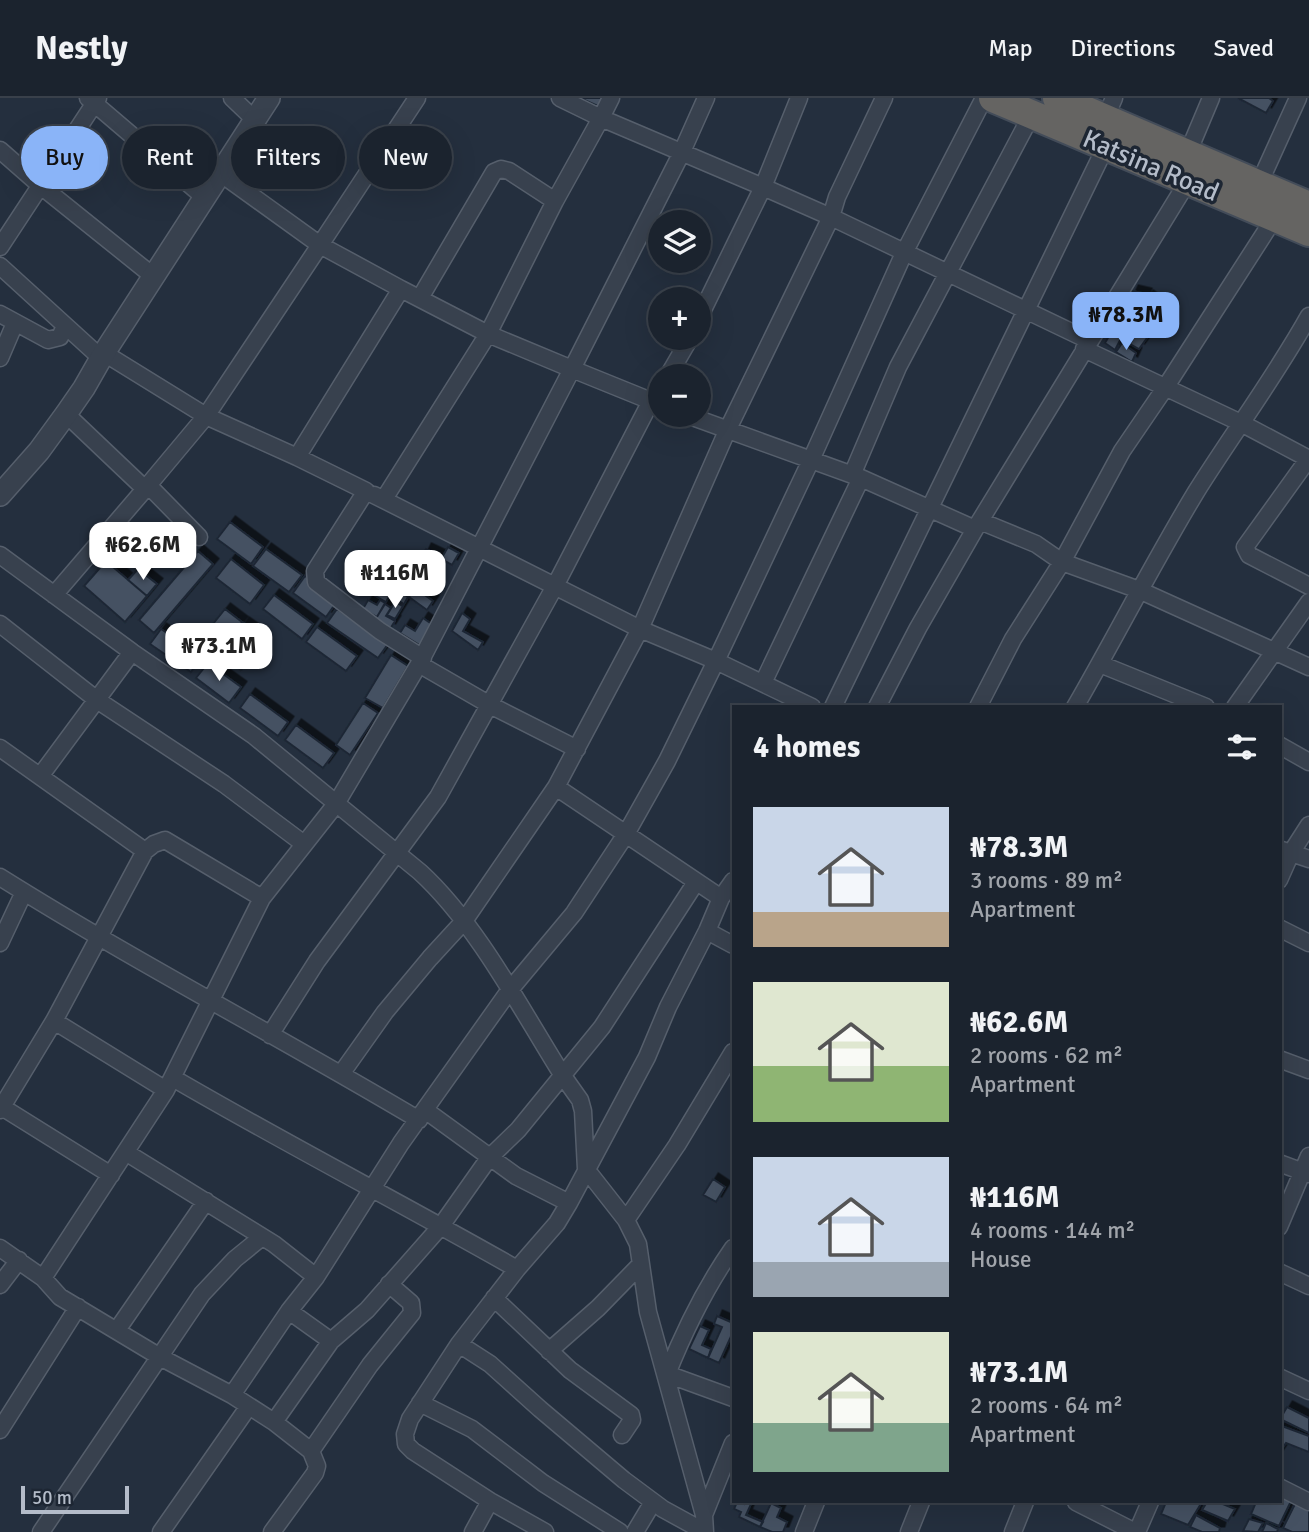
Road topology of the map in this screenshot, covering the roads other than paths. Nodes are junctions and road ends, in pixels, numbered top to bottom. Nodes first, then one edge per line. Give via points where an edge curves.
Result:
1 (232, 98) edge
2 (269, 98) edge
3 (417, 98) edge
4 (559, 98) edge
5 (611, 98) edge
6 (706, 98) edge
7 (799, 98) edge
8 (884, 98) edge
9 (984, 98) edge
10 (993, 98) edge
11 (1057, 98) edge
12 (1211, 98) edge
13 (1298, 98) edge
14 (93, 100) edge
15 (1032, 114) junction
16 (601, 118) junction
17 (256, 120) junction
18 (1108, 121) edge
19 (77, 126) edge
20 (0, 150) edge
21 (681, 154) junction
22 (21, 168) edge
23 (1187, 168) junction
24 (220, 173) junction
25 (1259, 184) junction
26 (762, 187) junction
27 (39, 189) edge
28 (45, 189) edge
29 (204, 197) junction
30 (555, 201) junction
31 (1309, 206) edge
32 (1275, 217) junction
33 (831, 218) junction
34 (1309, 232) edge
35 (320, 245) junction
36 (0, 247) edge
37 (904, 253) junction
38 (0, 266) edge
39 (948, 274) junction
40 (153, 276) junction
41 (401, 289) junction
42 (711, 293) edge
43 (420, 298) junction
44 (1026, 310) junction
45 (0, 314) edge
46 (1309, 316) edge
47 (15, 323) junction
48 (65, 326) junction
49 (488, 334) junction
50 (1087, 345) junction
51 (102, 356) junction
52 (0, 358) edge
53 (572, 369) junction
54 (1165, 388) junction
55 (648, 395) edge
56 (66, 414) junction
57 (648, 415) edge
58 (206, 416) junction
59 (1241, 423) junction
60 (711, 425) edge
61 (727, 431) junction
62 (297, 457) junction
63 (1309, 458) edge
64 (811, 460) junction
65 (857, 477) junction
66 (4, 486) edge
67 (147, 487) junction
68 (366, 491) junction
69 (384, 499) junction
70 (929, 509) junction
71 (977, 525) junction
72 (199, 537) dead end
73 (478, 547) junction
74 (0, 555) edge
75 (1062, 562) junction
76 (555, 586) junction
77 (1309, 586) edge
78 (1139, 590) junction
79 (54, 595) junction
80 (1309, 602) edge
81 (0, 624) edge
82 (640, 629) junction
83 (1276, 650) junction
84 (132, 652) junction
85 (421, 661) junction
86 (716, 661) junction
87 (1100, 664) junction
88 (1309, 667) edge
89 (762, 682) junction
90 (97, 700) junction
91 (490, 705) junction
92 (808, 705) edge
93 (834, 705) edge
94 (878, 705) edge
95 (979, 705) edge
96 (1076, 705) edge
97 (1201, 705) edge
98 (1236, 705) edge
99 (1282, 747) edge
100 (0, 748) edge
101 (577, 749) junction
102 (1309, 762) edge
103 (41, 775) junction
104 (555, 787) junction
105 (336, 804) junction
106 (1309, 825) edge
107 (626, 834) junction
108 (304, 844) junction
109 (1285, 851) edge
110 (145, 852) junction
111 (397, 855) junction
112 (1309, 859) edge
113 (0, 877) edge
114 (696, 882) junction
115 (732, 882) edge
116 (24, 892) junction
117 (262, 898) junction
118 (721, 898) junction
119 (464, 921) junction
120 (1282, 930) edge
121 (707, 932) junction
122 (100, 937) junction
123 (0, 943) edge
124 (1309, 943) edge
125 (732, 944) edge
126 (509, 991) junction
127 (209, 1002) junction
128 (54, 1021) junction
129 (270, 1035) junction
130 (732, 1054) edge
131 (1282, 1060) edge
132 (1309, 1070) edge
133 (341, 1074) junction
134 (563, 1076) junction
135 (169, 1084) junction
136 (1, 1108) edge
137 (422, 1115) junction
138 (127, 1153) junction
139 (489, 1158) junction
140 (1282, 1163) edge
141 (1307, 1167) edge
142 (586, 1169) junction
143 (111, 1175) junction
144 (373, 1189) junction
145 (206, 1201) junction
146 (569, 1203) junction
147 (626, 1220) junction
148 (1282, 1221) edge
149 (441, 1226) junction
150 (262, 1237) junction
151 (0, 1248) edge
152 (732, 1249) edge
153 (19, 1260) junction
154 (641, 1264) junction
155 (517, 1269) junction
156 (1282, 1273) edge
157 (316, 1277) junction
158 (43, 1278) junction
159 (389, 1284) junction
160 (0, 1285) edge
161 (1309, 1286) edge
162 (494, 1298) junction
163 (78, 1307) junction
164 (289, 1311) junction
165 (117, 1330) junction
166 (331, 1341) junction
167 (459, 1345) junction
168 (549, 1351) junction
169 (160, 1357) junction
170 (667, 1374) junction
171 (1282, 1378) edge
172 (1309, 1391) edge
173 (232, 1395) junction
174 (732, 1398) edge
175 (420, 1403) junction
176 (248, 1406) junction
177 (274, 1422) junction
178 (0, 1430) edge
179 (622, 1435) dead end
180 (732, 1445) edge
181 (311, 1451) junction
182 (1282, 1488) edge
183 (490, 1501) junction
184 (653, 1502) junction
185 (1309, 1502) edge
186 (816, 1503) edge
187 (921, 1503) edge
188 (1025, 1503) edge
189 (1078, 1503) edge
190 (1150, 1503) edge
191 (704, 1515) junction
192 (41, 1532) edge
193 (161, 1532) edge
194 (272, 1532) edge
195 (474, 1532) edge
196 (545, 1532) edge
197 (620, 1532) edge
198 (635, 1532) edge
199 (705, 1532) edge
200 (804, 1532) edge
201 (909, 1532) edge
202 (1013, 1532) edge
203 (1136, 1532) edge

1 - 17 street
2 - 17 street
3 - 35 street
4 - 16 street
5 - 16 street
6 - 21 street
7 - 26 street
8 - 33 street
9 - 37 street
10 - 15 highway, Katsina Road
11 - 18 highway, Katsina Road
12 - 23 street
13 - 25 street
14 - 19 street
14 - 29 street
15 - 18 highway, Katsina Road
15 - 39 street
16 - 21 street
16 - 30 street
17 - 24 street
18 - 23 highway, Katsina Road
18 - 44 street
20 - 22 street
21 - 26 street
21 - 53 street
23 - 25 highway, Katsina Road
23 - 32 highway, Katsina Road
23 - 50 street
24 - 29 street
24 - 35 street
25 - 31 highway, Katsina Road
26 - 33 street
26 - 42 street
27 - 36 street
28 - 40 street
29 - 40 street
30 - 43 street via 509,171 494,172
30 - 49 street
32 - 34 highway, Katsina Road
32 - 54 street
33 - 37 street
33 - 61 street
35 - 41 street
35 - 58 street
37 - 39 street
37 - 64 street
38 - 48 street
39 - 44 street
39 - 65 street via 898,367
40 - 51 street
41 - 43 street
41 - 62 street
43 - 49 street
44 - 50 street
44 - 70 street
45 - 47 street
46 - 59 street
47 - 48 street via 48,340 60,337
47 - 52 street
48 - 51 street
49 - 53 street
49 - 69 street
50 - 54 street
50 - 71 street
51 - 56 street
51 - 58 street
53 - 55 street
53 - 73 street
54 - 59 street
54 - 75 street via 1122,451
56 - 66 street
56 - 67 street
57 - 76 street
58 - 62 street
58 - 67 street
59 - 63 street
59 - 78 street
60 - 61 street
61 - 64 street
61 - 82 street
62 - 68 street
63 - 77 street via 1245,547 1249,555
64 - 65 street
64 - 86 street
65 - 70 street
65 - 89 street
67 - 72 street
67 - 79 street
68 - 69 street
68 - 85 street via 316,571 316,582
69 - 73 street
70 - 71 street
70 - 93 street
71 - 75 street via 1035,544
71 - 94 street
73 - 76 street
73 - 85 street
74 - 79 street
75 - 78 street
75 - 95 street via 1013,639
76 - 82 street
76 - 91 street
78 - 83 street
78 - 87 street
79 - 84 street
80 - 83 street
81 - 90 street
82 - 86 street
82 - 101 street
83 - 88 street
83 - 98 street
84 - 90 street
84 - 105 street via 254,736
85 - 91 street
85 - 105 street
86 - 89 street
86 - 107 street
87 - 96 street
87 - 97 street
89 - 92 street
90 - 103 street
90 - 108 street via 224,783
91 - 101 street
91 - 111 street via 438,797
99 - 102 street
100 - 103 street
101 - 104 street
103 - 110 street
104 - 107 street
104 - 119 street
105 - 108 street
105 - 111 street
106 - 109 street
107 - 114 street
107 - 126 street via 575,913
108 - 117 street
109 - 112 street
110 - 117 street via 165,840
110 - 122 street
111 - 119 street via 436,887
111 - 129 street via 317,961
113 - 116 street
114 - 118 street
114 - 134 street via 602,1027
115 - 118 street
116 - 122 street
116 - 123 street
117 - 127 street
118 - 121 street
119 - 126 street
119 - 133 street via 385,1012
120 - 124 street
121 - 125 street
121 - 142 street
122 - 127 street
122 - 128 street
126 - 134 street
126 - 137 street
127 - 129 street
127 - 135 street
128 - 135 street
128 - 136 street
129 - 133 street
130 - 147 street
131 - 132 street
133 - 137 street
134 - 139 street
134 - 142 street via 583,1111
135 - 138 street
135 - 144 street
136 - 143 street
137 - 139 street
137 - 144 street
138 - 143 street
138 - 145 street
139 - 146 street
139 - 149 street
140 - 141 street
141 - 148 street
142 - 146 street
142 - 147 street
143 - 158 street
144 - 149 street
144 - 157 street
145 - 150 street
145 - 165 street
146 - 155 street
147 - 154 street via 638,1244
149 - 155 street
149 - 159 street
150 - 157 street
150 - 169 street via 202,1294
151 - 153 street
152 - 170 street via 690,1318
153 - 158 street
153 - 160 street
154 - 168 street
154 - 170 street via 648,1312
155 - 162 street
156 - 161 street
157 - 164 street
158 - 163 street via 60,1297
159 - 166 street
159 - 181 street via 411,1303 412,1313
162 - 167 street
162 - 168 street
163 - 165 street
163 - 178 street
164 - 166 street
164 - 173 street
165 - 169 street
166 - 177 street
167 - 175 street
167 - 184 street via 490,1364
168 - 179 street via 631,1415
169 - 173 street
169 - 192 street
170 - 174 street
170 - 191 street
171 - 172 street
173 - 176 street
175 - 183 street via 405,1434 407,1444
175 - 197 street via 481,1435 543,1483
176 - 177 street
176 - 193 street
177 - 181 street
180 - 191 street
181 - 194 street via 315,1473
182 - 185 street
183 - 195 street
183 - 196 street
184 - 198 street
184 - 199 street
186 - 200 street
187 - 201 street
188 - 202 street
189 - 203 street
190 - 203 street
191 - 199 street

